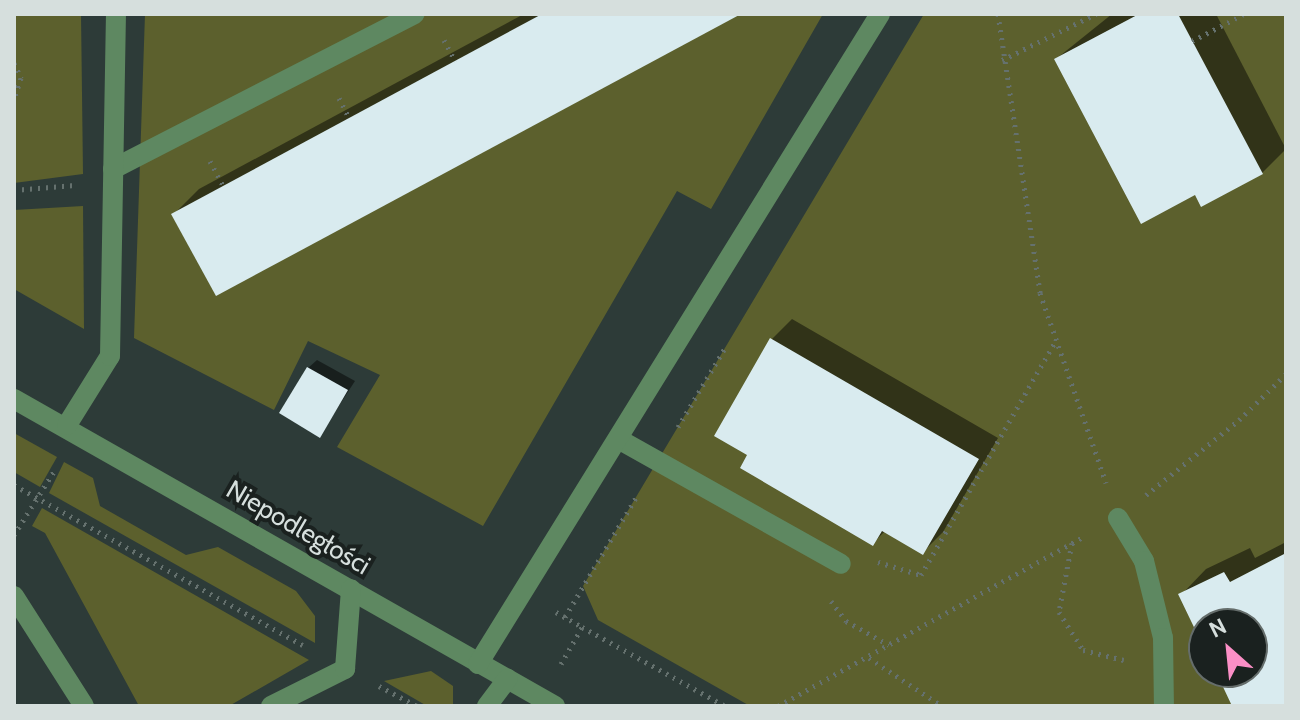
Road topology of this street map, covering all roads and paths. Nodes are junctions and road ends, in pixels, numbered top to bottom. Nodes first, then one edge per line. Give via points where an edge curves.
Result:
1 (116, 14) edge
2 (414, 14) edge
3 (880, 14) edge
4 (998, 14) edge
5 (1096, 14) edge
6 (1244, 14) edge
7 (1192, 41) dead end
8 (1002, 60) junction
9 (14, 63) edge
10 (14, 100) edge
11 (112, 175) junction
12 (14, 190) edge
13 (1056, 340) junction
14 (1286, 374) edge
15 (14, 399) edge
16 (67, 425) junction
17 (620, 440) junction
18 (60, 461) dead end
19 (14, 485) edge
20 (39, 498) junction
21 (1118, 518) junction
22 (14, 535) edge
23 (1072, 543) junction
24 (841, 564) junction
25 (351, 589) junction
26 (14, 596) edge
27 (556, 612) dead end
28 (582, 627) junction
29 (1163, 638) junction
30 (889, 646) junction
31 (868, 658) junction
32 (478, 664) junction
33 (345, 669) junction
34 (507, 679) junction
35 (548, 702) edge
36 (84, 706) edge
37 (271, 706) edge
38 (417, 706) edge
39 (487, 706) edge
40 (725, 706) edge
41 (778, 706) edge
42 (942, 706) edge
43 (1164, 706) edge

1 - 11 street
2 - 11 street
3 - 17 street
4 - 8 path
5 - 8 path
6 - 7 path
8 - 13 path via 1040,293
9 - 10 path via 21,78
11 - 12 path
11 - 16 street via 110,356
13 - 21 path
13 - 24 path via 921,575 867,558
14 - 21 path via 1239,420
15 - 16 street, Niepodległości
16 - 25 street, Niepodległości
17 - 24 street
17 - 32 street
18 - 20 path
19 - 20 path
20 - 22 path
20 - 33 path
21 - 23 path
21 - 29 street via 1144,561
23 - 29 path via 1059,612 1083,650 1123,661
23 - 30 path
24 - 30 path via 829,600 846,621
25 - 32 street, Niepodległości
25 - 33 street
26 - 36 street
27 - 28 path
28 - 35 path
28 - 40 path
29 - 43 street
30 - 31 path
31 - 41 path
31 - 42 path
32 - 34 street, Niepodległości
33 - 37 street
33 - 38 path
34 - 35 street, Niepodległości
34 - 39 street

